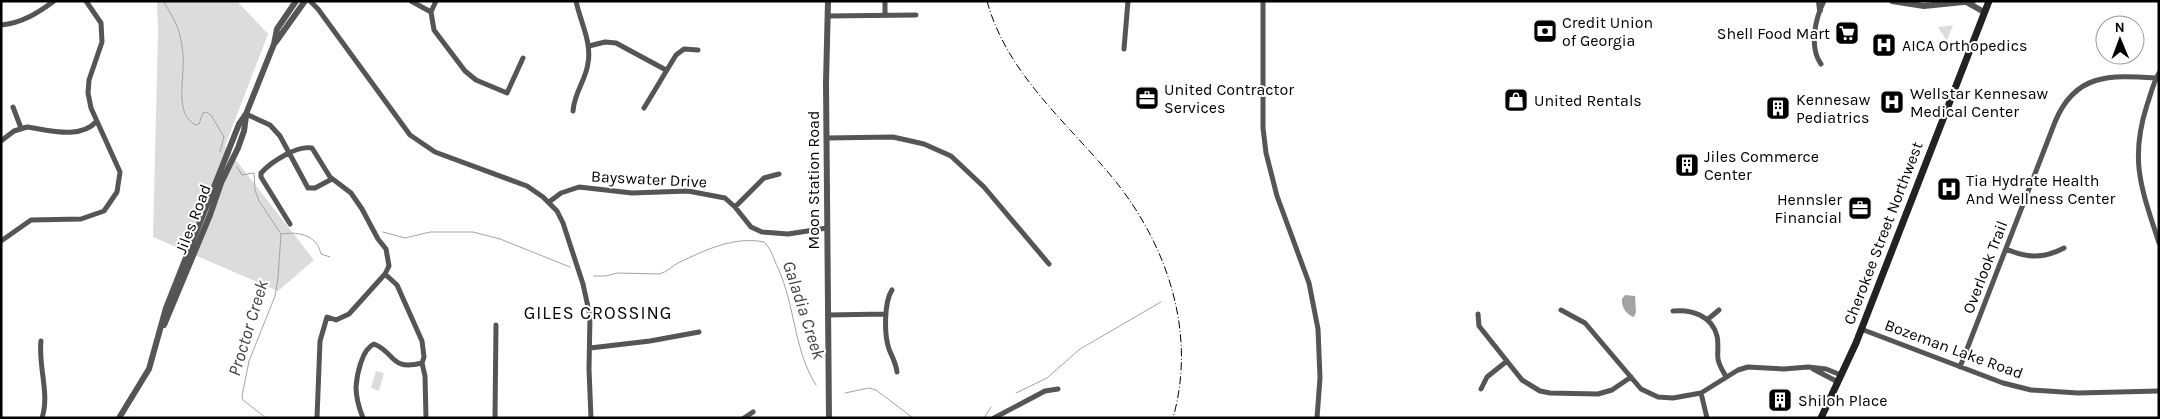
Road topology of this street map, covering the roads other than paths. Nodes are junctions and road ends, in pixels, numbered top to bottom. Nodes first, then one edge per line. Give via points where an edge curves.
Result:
1 (54, 1) edge
2 (86, 1) edge
3 (296, 1) edge
4 (305, 1) edge
5 (310, 1) edge
6 (411, 1) edge
7 (436, 1) edge
8 (576, 1) edge
9 (828, 1) edge
10 (885, 1) edge
11 (1128, 1) edge
12 (1263, 1) edge
13 (1819, 1) edge
14 (1824, 1) edge
15 (1892, 1) edge
16 (1989, 1) edge
17 (1970, 2) edge
18 (1820, 10) junction
19 (431, 12) junction
20 (1984, 12) junction
21 (885, 15) junction
22 (916, 15) dead end
23 (828, 16) junction
24 (1, 25) edge
25 (274, 44) junction
26 (589, 46) junction
27 (1124, 49) dead end
28 (698, 50) dead end
29 (523, 58) dead end
30 (1821, 64) dead end
31 (666, 70) junction
32 (2157, 76) edge
33 (13, 107) dead end
34 (644, 108) dead end
35 (573, 111) dead end
36 (246, 114) junction
37 (97, 121) junction
38 (21, 128) junction
39 (827, 138) junction
40 (1, 141) edge
41 (290, 152) junction
42 (779, 174) dead end
43 (332, 179) junction
44 (549, 202) junction
45 (735, 207) junction
46 (290, 224) dead end
47 (826, 228) junction
48 (1, 241) edge
49 (2159, 243) edge
50 (2064, 248) dead end
51 (2006, 250) junction
52 (1049, 264) dead end
53 (385, 274) junction
54 (892, 290) dead end
55 (1562, 310) dead end
56 (1719, 310) dead end
57 (1673, 311) dead end
58 (886, 314) junction
59 (1478, 314) dead end
60 (828, 315) junction
61 (1707, 320) junction
62 (496, 325) dead end
63 (1861, 329) junction
64 (699, 332) dead end
65 (41, 341) dead end
66 (590, 348) junction
67 (1507, 361) junction
68 (422, 363) junction
69 (1960, 367) junction
70 (897, 372) dead end
71 (1631, 377) junction
72 (1726, 377) junction
73 (1839, 378) junction
74 (1058, 389) dead end
75 (1481, 389) dead end
76 (2159, 391) edge
77 (1700, 393) junction
78 (753, 412) dead end
79 (42, 418) edge
80 (119, 418) edge
81 (318, 418) edge
82 (363, 418) edge
83 (426, 418) edge
84 (495, 418) edge
85 (591, 418) edge
86 (744, 418) edge
87 (829, 418) edge
88 (994, 418) edge
89 (1317, 418) edge
90 (1707, 418) edge
91 (1821, 418) edge

1 - 24 street via 36,14
2 - 37 street via 97,15 102,42 88,93
3 - 25 street, Jiles Road via 277,30
4 - 25 street, Jiles Road
5 - 44 street via 410,135 435,152 527,186
6 - 19 street
7 - 19 street
8 - 26 street
9 - 23 street, Moon Station Road
10 - 21 street
11 - 27 street
12 - 89 street via 1263,128 1266,153 1277,196 1309,283 1318,329 1320,378
13 - 18 street
14 - 18 street
15 - 17 street via 1924,6
16 - 20 main road, Cherokee Street Northwest
17 - 20 street
18 - 30 street via 1815,54
19 - 29 street via 434,30 465,72 476,80 508,94
20 - 63 main road, Cherokee Street Northwest
21 - 22 street
21 - 23 street
23 - 39 street, Moon Station Road
25 - 36 street, Jiles Road
26 - 31 street via 616,43
26 - 35 street via 588,67
28 - 31 street via 680,51
31 - 34 street
32 - 49 street via 2140,129 2138,162 2139,180
32 - 51 street, Overlook Trail via 2098,79 2080,87 2064,104 2056,117
33 - 38 street
36 - 41 street via 270,125
36 - 80 street, Jiles Road via 238,148 221,183 173,308 160,332 149,369
37 - 38 street via 82,131 73,132
37 - 48 street via 120,172 117,192 104,211 81,220 30,220
38 - 40 street
39 - 47 street, Moon Station Road
39 - 52 street via 893,137 924,144 951,156 984,187
41 - 43 street via 306,146 312,148
41 - 43 street via 308,188
41 - 46 street via 264,170 261,177
42 - 45 street via 764,178
43 - 53 street via 351,193 386,249 389,266
44 - 45 street, Bayswater Drive via 561,193 579,187 632,193 694,192 725,198
44 - 66 street via 563,222 584,284 590,316
45 - 47 street, Bayswater Drive via 751,227 762,232 788,234
47 - 60 street, Moon Station Road
50 - 51 street via 2041,257
51 - 69 street, Overlook Trail
53 - 68 street via 397,285 422,341
53 - 81 street via 349,314 336,320 327,317 320,341
54 - 58 street
55 - 71 street via 1585,323
56 - 61 street
57 - 61 street via 1688,311
58 - 60 street
58 - 70 street via 888,344
59 - 67 street via 1479,326
60 - 87 street, Moon Station Road
61 - 72 street via 1717,336 1718,360
62 - 84 street
63 - 69 street, Bozeman Lake Road
63 - 73 main road, Cherokee Street Northwest
64 - 66 street
65 - 79 street via 45,407
66 - 85 street
67 - 71 street via 1522,380 1550,393 1605,393
67 - 75 street via 1488,377
68 - 82 street via 401,364 378,346 370,346 362,360 356,387
68 - 83 street via 426,376
69 - 76 street, Bozeman Lake Road via 2031,390 2078,393
71 - 77 street via 1641,388 1658,397
72 - 73 street via 1748,367 1808,367
72 - 77 street
73 - 91 main road, Cherokee Street Northwest
74 - 88 street via 1045,391
77 - 90 street
78 - 86 street

